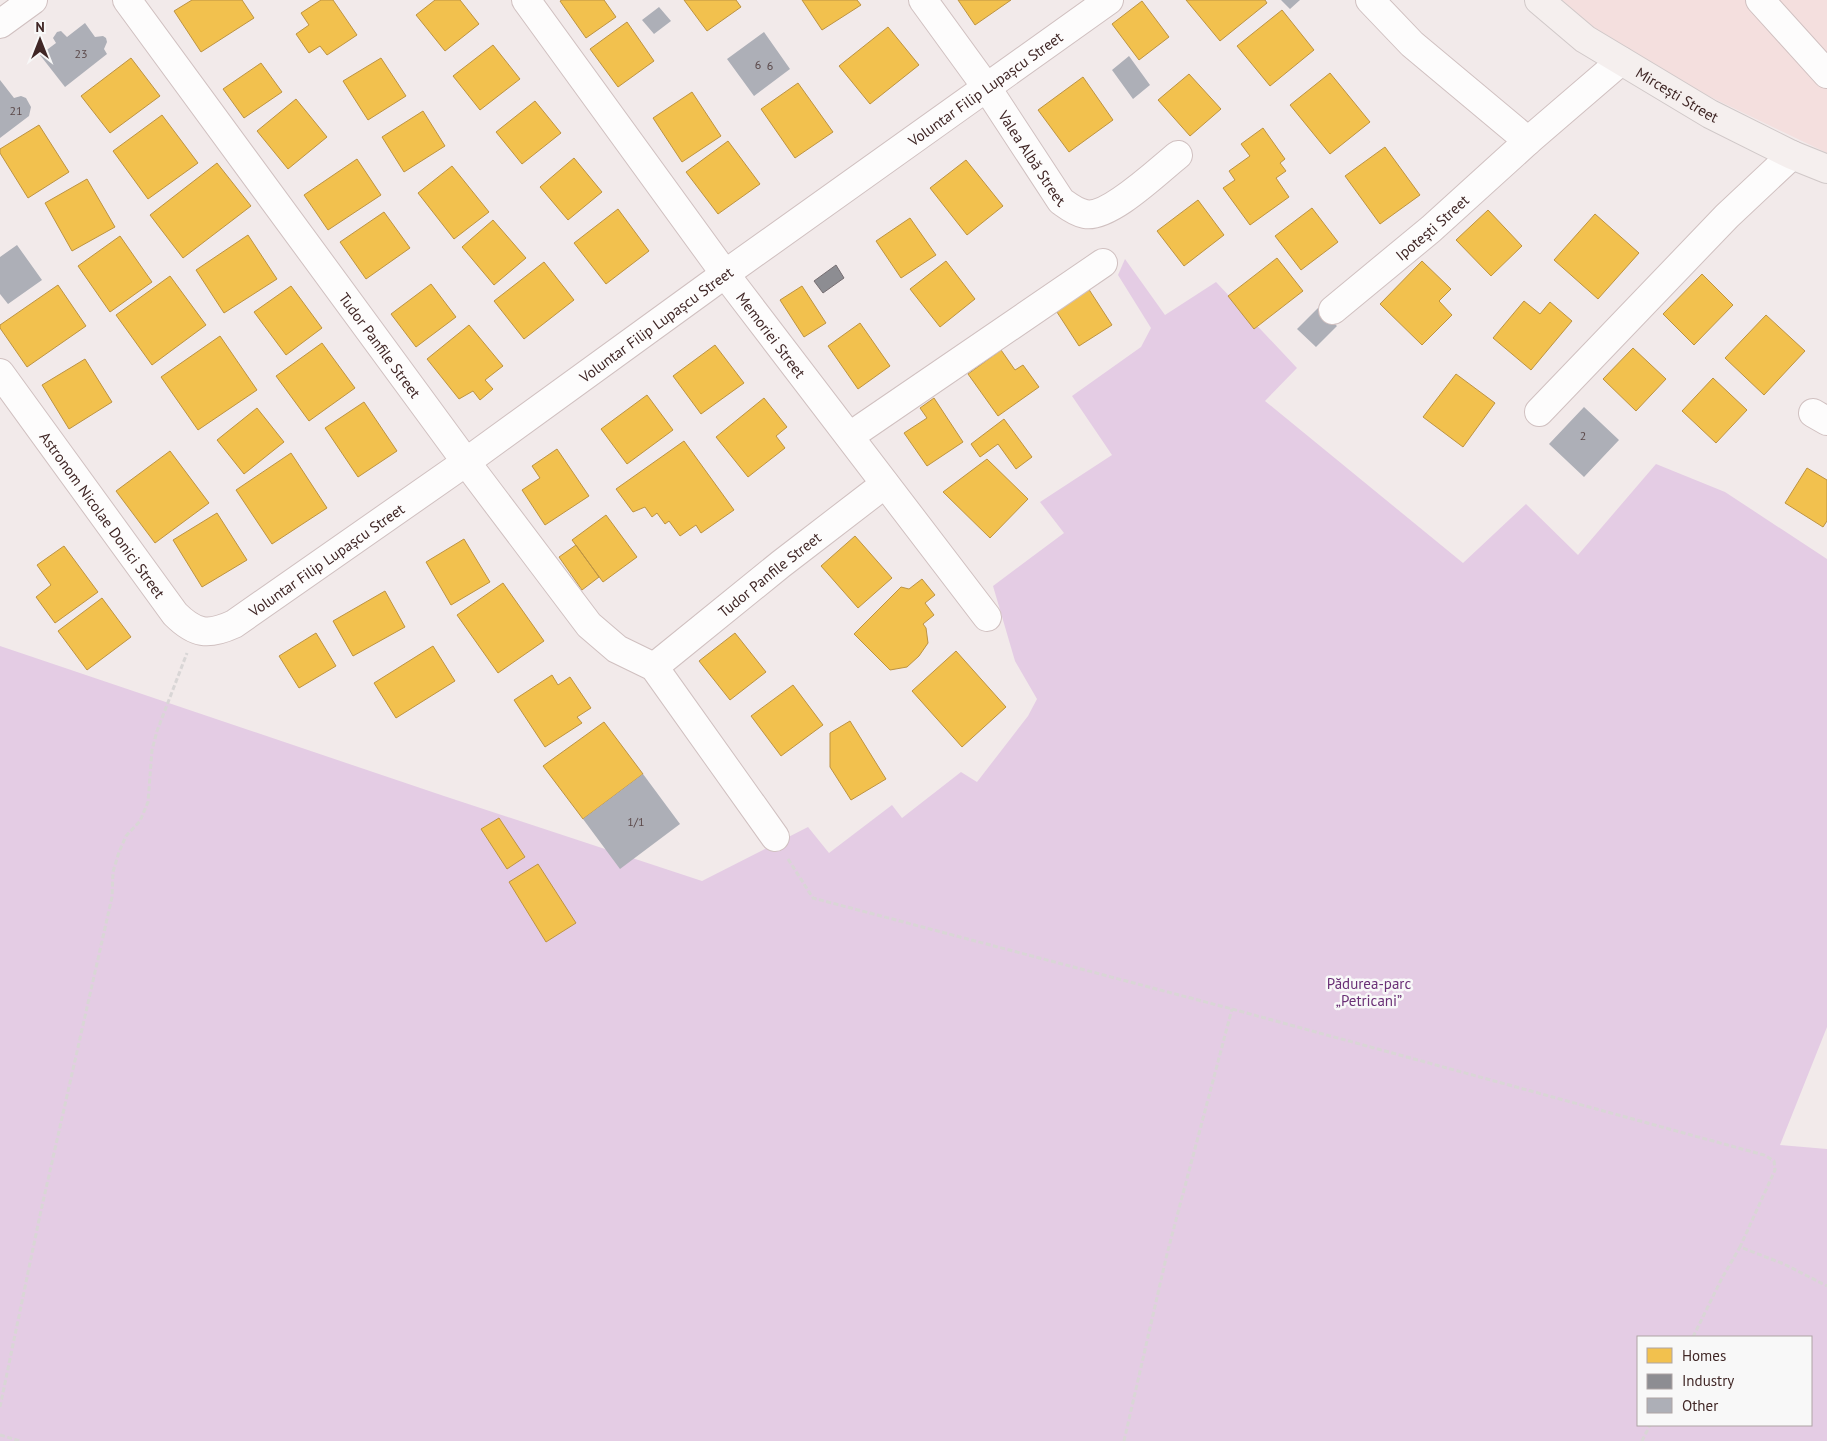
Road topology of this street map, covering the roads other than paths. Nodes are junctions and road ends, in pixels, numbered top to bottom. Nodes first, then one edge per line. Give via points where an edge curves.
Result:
1 (33, 0) edge
2 (127, 0) edge
3 (526, 0) edge
4 (923, 0) edge
5 (1109, 0) edge
6 (1370, 0) edge
7 (1539, 0) edge
8 (1760, 0) edge
9 (0, 24) edge
10 (1621, 61) junction
11 (1827, 74) edge
12 (987, 88) junction
13 (1528, 141) junction
14 (1178, 155) dead end
15 (1792, 155) junction
16 (1827, 169) edge
17 (1103, 263) dead end
18 (725, 274) junction
19 (1333, 310) dead end
20 (5, 390) edge
21 (1539, 412) dead end
22 (850, 436) junction
23 (466, 462) junction
24 (886, 484) junction
25 (987, 617) dead end
26 (196, 630) joint
27 (654, 667) junction
28 (775, 837) road end

1 - 9 street
2 - 23 street, Tudor Panfile Street
3 - 18 street, Memoriei Street
4 - 12 street, Valea Albă Street
5 - 12 street, Voluntar Filip Lupașcu Street
6 - 13 street via 1412,44
7 - 10 main road, Mircești Street via 1585,39
8 - 11 street
10 - 13 street, Ipotești Street
10 - 15 main road, Mircești Street via 1710,114
12 - 14 street, Valea Albă Street via 1061,201 1086,214 1115,206
12 - 18 street, Voluntar Filip Lupașcu Street
13 - 19 street, Ipotești Street
15 - 16 main road, Mircești Street
15 - 21 street via 1727,216
17 - 22 street
18 - 22 street, Memoriei Street
18 - 23 street, Voluntar Filip Lupașcu Street
20 - 26 street, Astronom Nicolae Donici Street via 175,614
22 - 24 street, Memoriei Street
23 - 26 street, Voluntar Filip Lupașcu Street via 234,624 218,631
23 - 27 street, Tudor Panfile Street via 589,625 617,649
24 - 25 street, Memoriei Street
24 - 27 street, Tudor Panfile Street
27 - 28 street, Tudor Panfile Street

